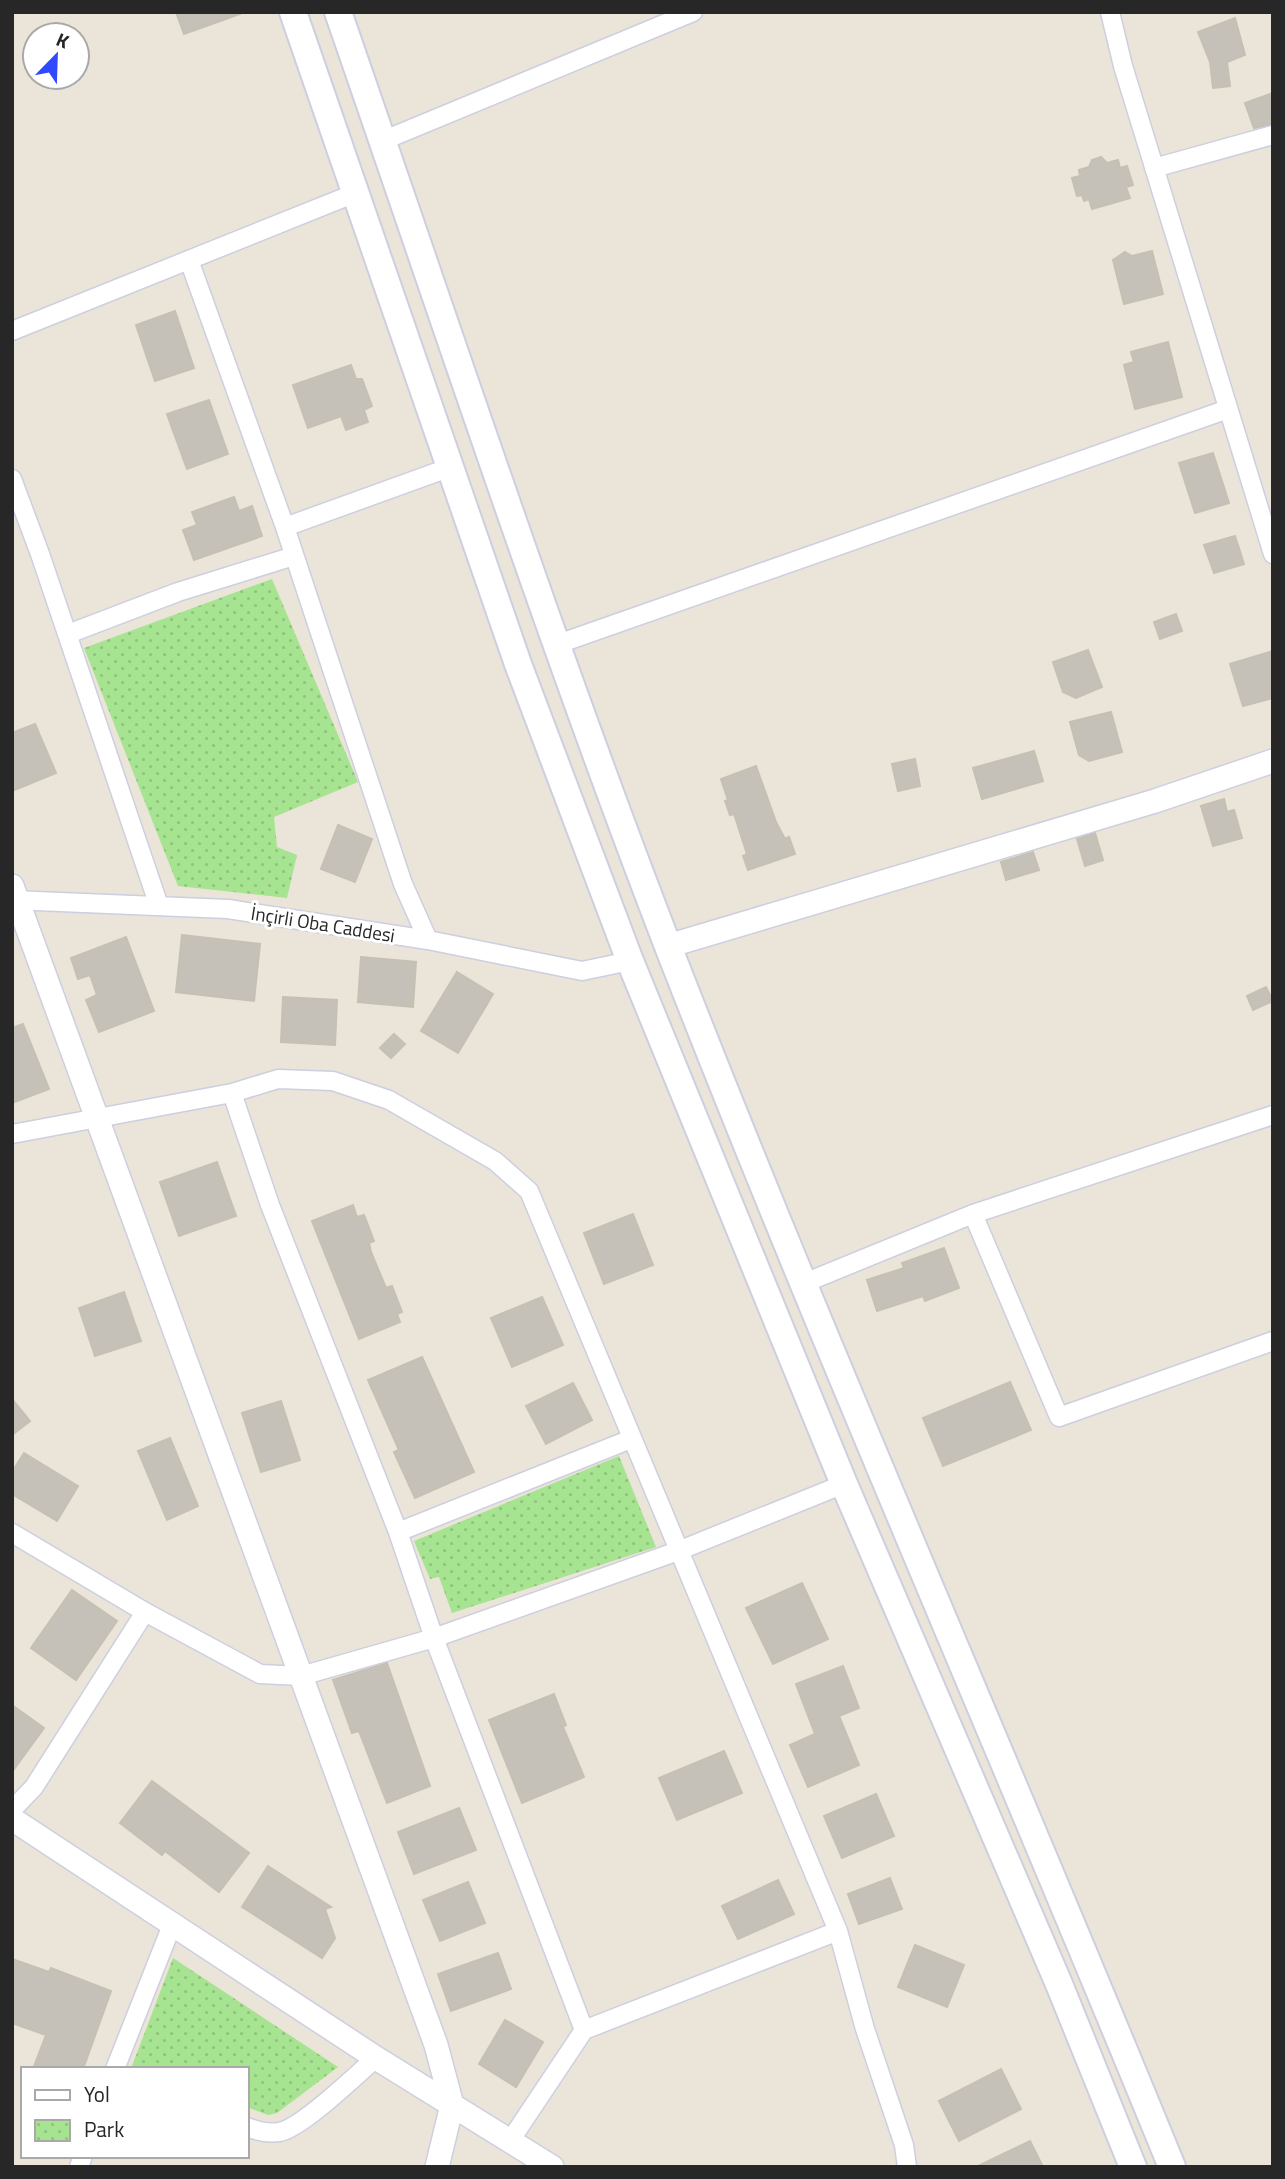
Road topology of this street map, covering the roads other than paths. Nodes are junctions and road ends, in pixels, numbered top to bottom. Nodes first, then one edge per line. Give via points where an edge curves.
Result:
1 (293, 12) edge
2 (338, 12) edge
3 (693, 12) edge
4 (1110, 12) edge
5 (1273, 135) edge
6 (382, 141) junction
7 (1154, 168) junction
8 (353, 194) junction
9 (189, 260) junction
10 (12, 331) edge
11 (1228, 409) junction
12 (451, 467) junction
13 (12, 480) edge
14 (285, 527) junction
15 (1273, 554) edge
16 (293, 556) junction
17 (68, 634) junction
18 (558, 644) junction
19 (1273, 761) edge
20 (14, 895) edge
21 (159, 906) junction
22 (428, 940) junction
23 (668, 946) junction
24 (630, 961) junction
25 (232, 1093) junction
26 (1273, 1115) edge
27 (98, 1116) junction
28 (12, 1134) edge
29 (972, 1214) junction
30 (802, 1284) junction
31 (1273, 1341) edge
32 (631, 1439) junction
33 (844, 1484) junction
34 (398, 1532) junction
35 (12, 1533) edge
36 (678, 1551) junction
37 (145, 1612) junction
38 (434, 1638) junction
39 (301, 1676) junction
40 (12, 1810) edge
41 (12, 1819) edge
42 (172, 1924) junction
43 (838, 1930) junction
44 (584, 2030) junction
45 (376, 2058) junction
46 (116, 2067) edge
47 (452, 2105) junction
48 (248, 2127) edge
49 (510, 2141) junction
50 (437, 2167) edge
51 (552, 2167) edge
52 (907, 2167) edge
53 (1133, 2167) edge
54 (1172, 2167) edge

1 - 8 main road
2 - 6 main road
3 - 6 street
4 - 7 street
5 - 7 street
6 - 18 main road
7 - 11 street
8 - 9 street
8 - 12 main road
9 - 10 street
9 - 14 street
11 - 15 street
11 - 18 street
12 - 14 street
12 - 24 main road via 518,664
13 - 17 street
14 - 16 street
16 - 17 street via 178,592
16 - 22 street via 403,884
17 - 21 street
18 - 23 main road
19 - 23 street via 1155,801
20 - 21 street, İnçirli Oba Caddesi
20 - 27 street
21 - 22 street, İnçirli Oba Caddesi via 228,909
22 - 24 street, İnçirli Oba Caddesi via 582,971
23 - 30 main road
24 - 33 main road
25 - 27 street
25 - 32 street via 278,1079 333,1082 388,1100 495,1161 529,1191
25 - 34 street via 270,1205
26 - 29 street
27 - 28 street
27 - 39 street
29 - 30 street
29 - 31 street via 1059,1417
30 - 54 main road
32 - 34 street
32 - 36 street
33 - 36 street
33 - 53 main road
34 - 38 street
35 - 37 street
36 - 38 street
36 - 43 street
37 - 39 street via 260,1674
37 - 40 street via 34,1787
38 - 39 street
38 - 44 street
39 - 47 street via 436,2045
41 - 42 street
42 - 45 street
42 - 46 street
43 - 44 street
43 - 52 street
44 - 49 street
45 - 47 street
45 - 48 street via 282,2132
47 - 49 street
47 - 50 street
49 - 51 street

